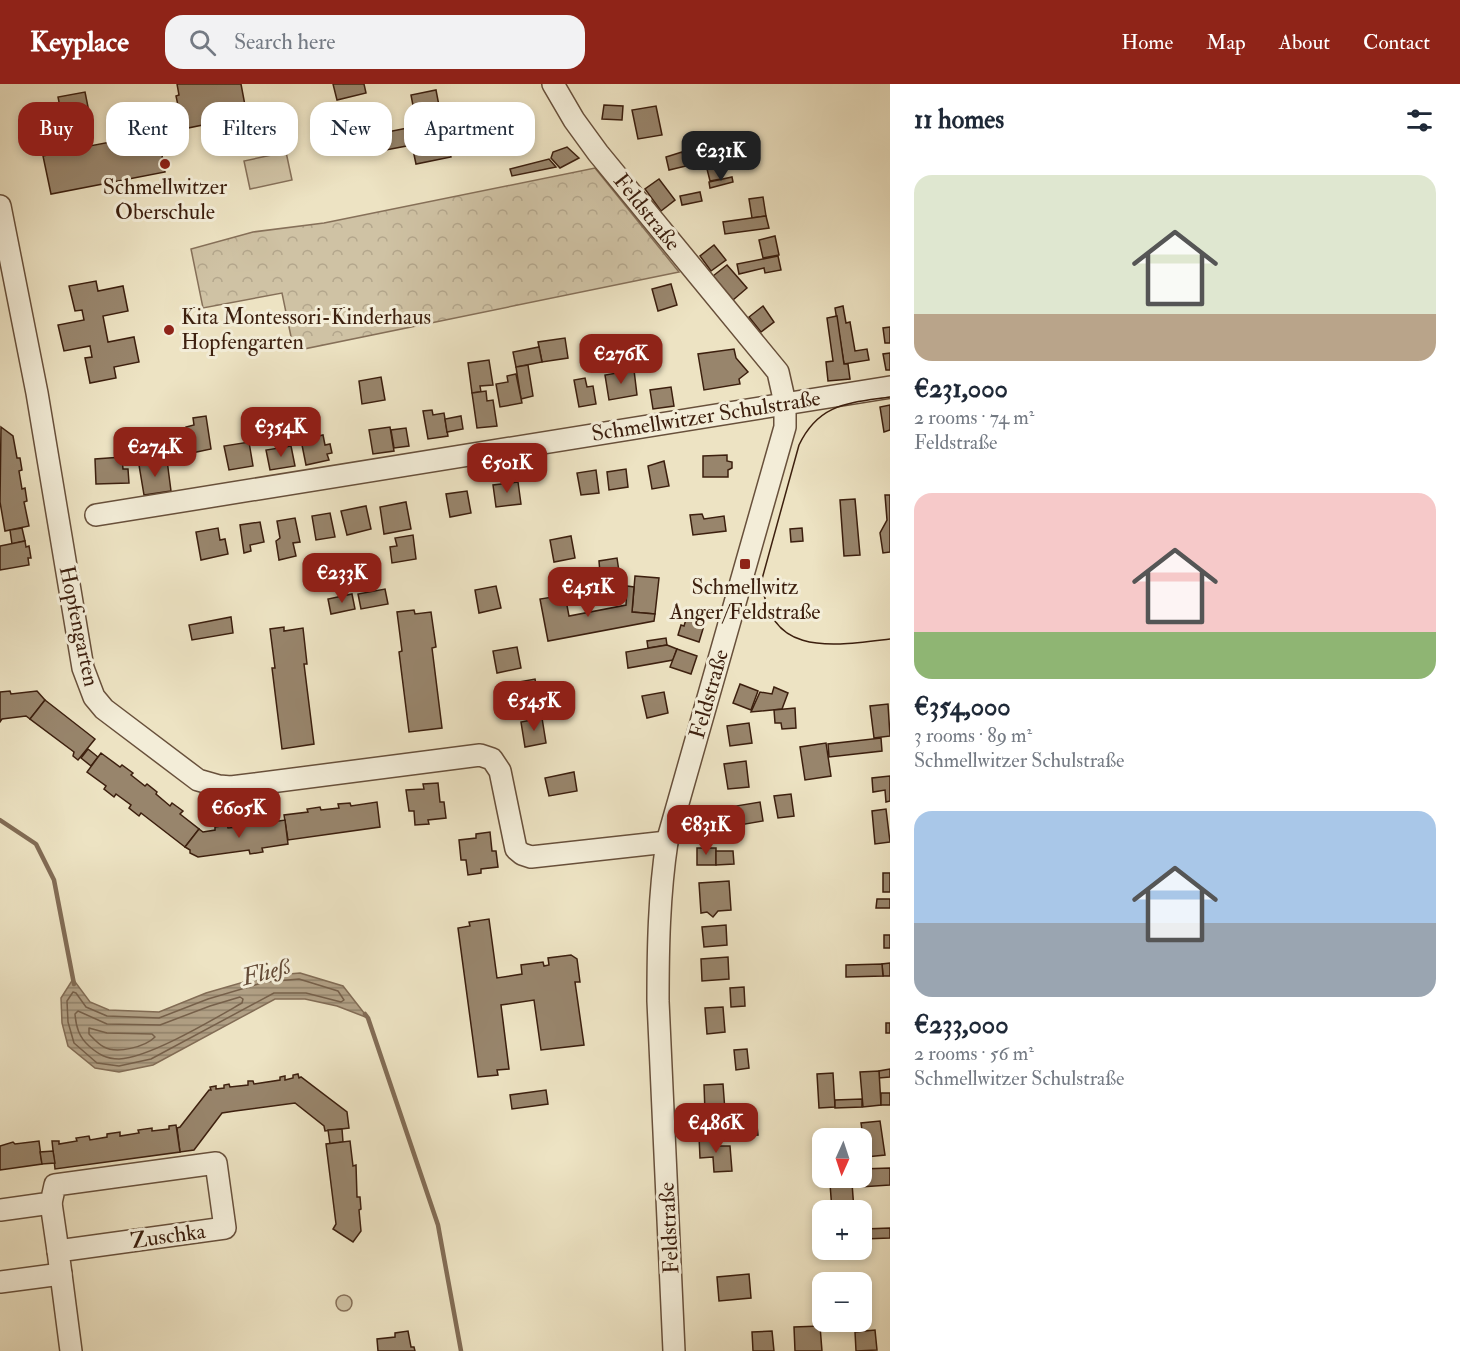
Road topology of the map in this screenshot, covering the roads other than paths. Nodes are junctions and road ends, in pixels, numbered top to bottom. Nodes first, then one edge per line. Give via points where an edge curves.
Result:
1 (553, 84) edge
2 (0, 206) edge
3 (890, 387) edge
4 (785, 403) junction
5 (96, 515) dead end
6 (667, 842) junction
7 (51, 1203) junction
8 (0, 1210) edge
9 (58, 1251) junction
10 (61, 1274) junction
11 (0, 1282) edge
12 (71, 1351) edge
13 (674, 1351) edge

1 - 4 street, Feldstraße via 598,153 778,372
2 - 6 street, Hopfengarten via 37,393 83,668 94,698 104,709 198,780 219,786 480,755 492,759 500,771 516,849 522,854 531,857
3 - 4 street, Schmellwitzer Schulstraße
4 - 5 street, Schmellwitzer Schulstraße
4 - 6 street, Feldstraße via 785,427
6 - 13 street, Feldstraße via 660,912 658,1001
7 - 8 street
7 - 9 street
7 - 9 street, Zuschka via 55,1185 216,1163 225,1228
9 - 10 street
10 - 11 street
10 - 12 street

